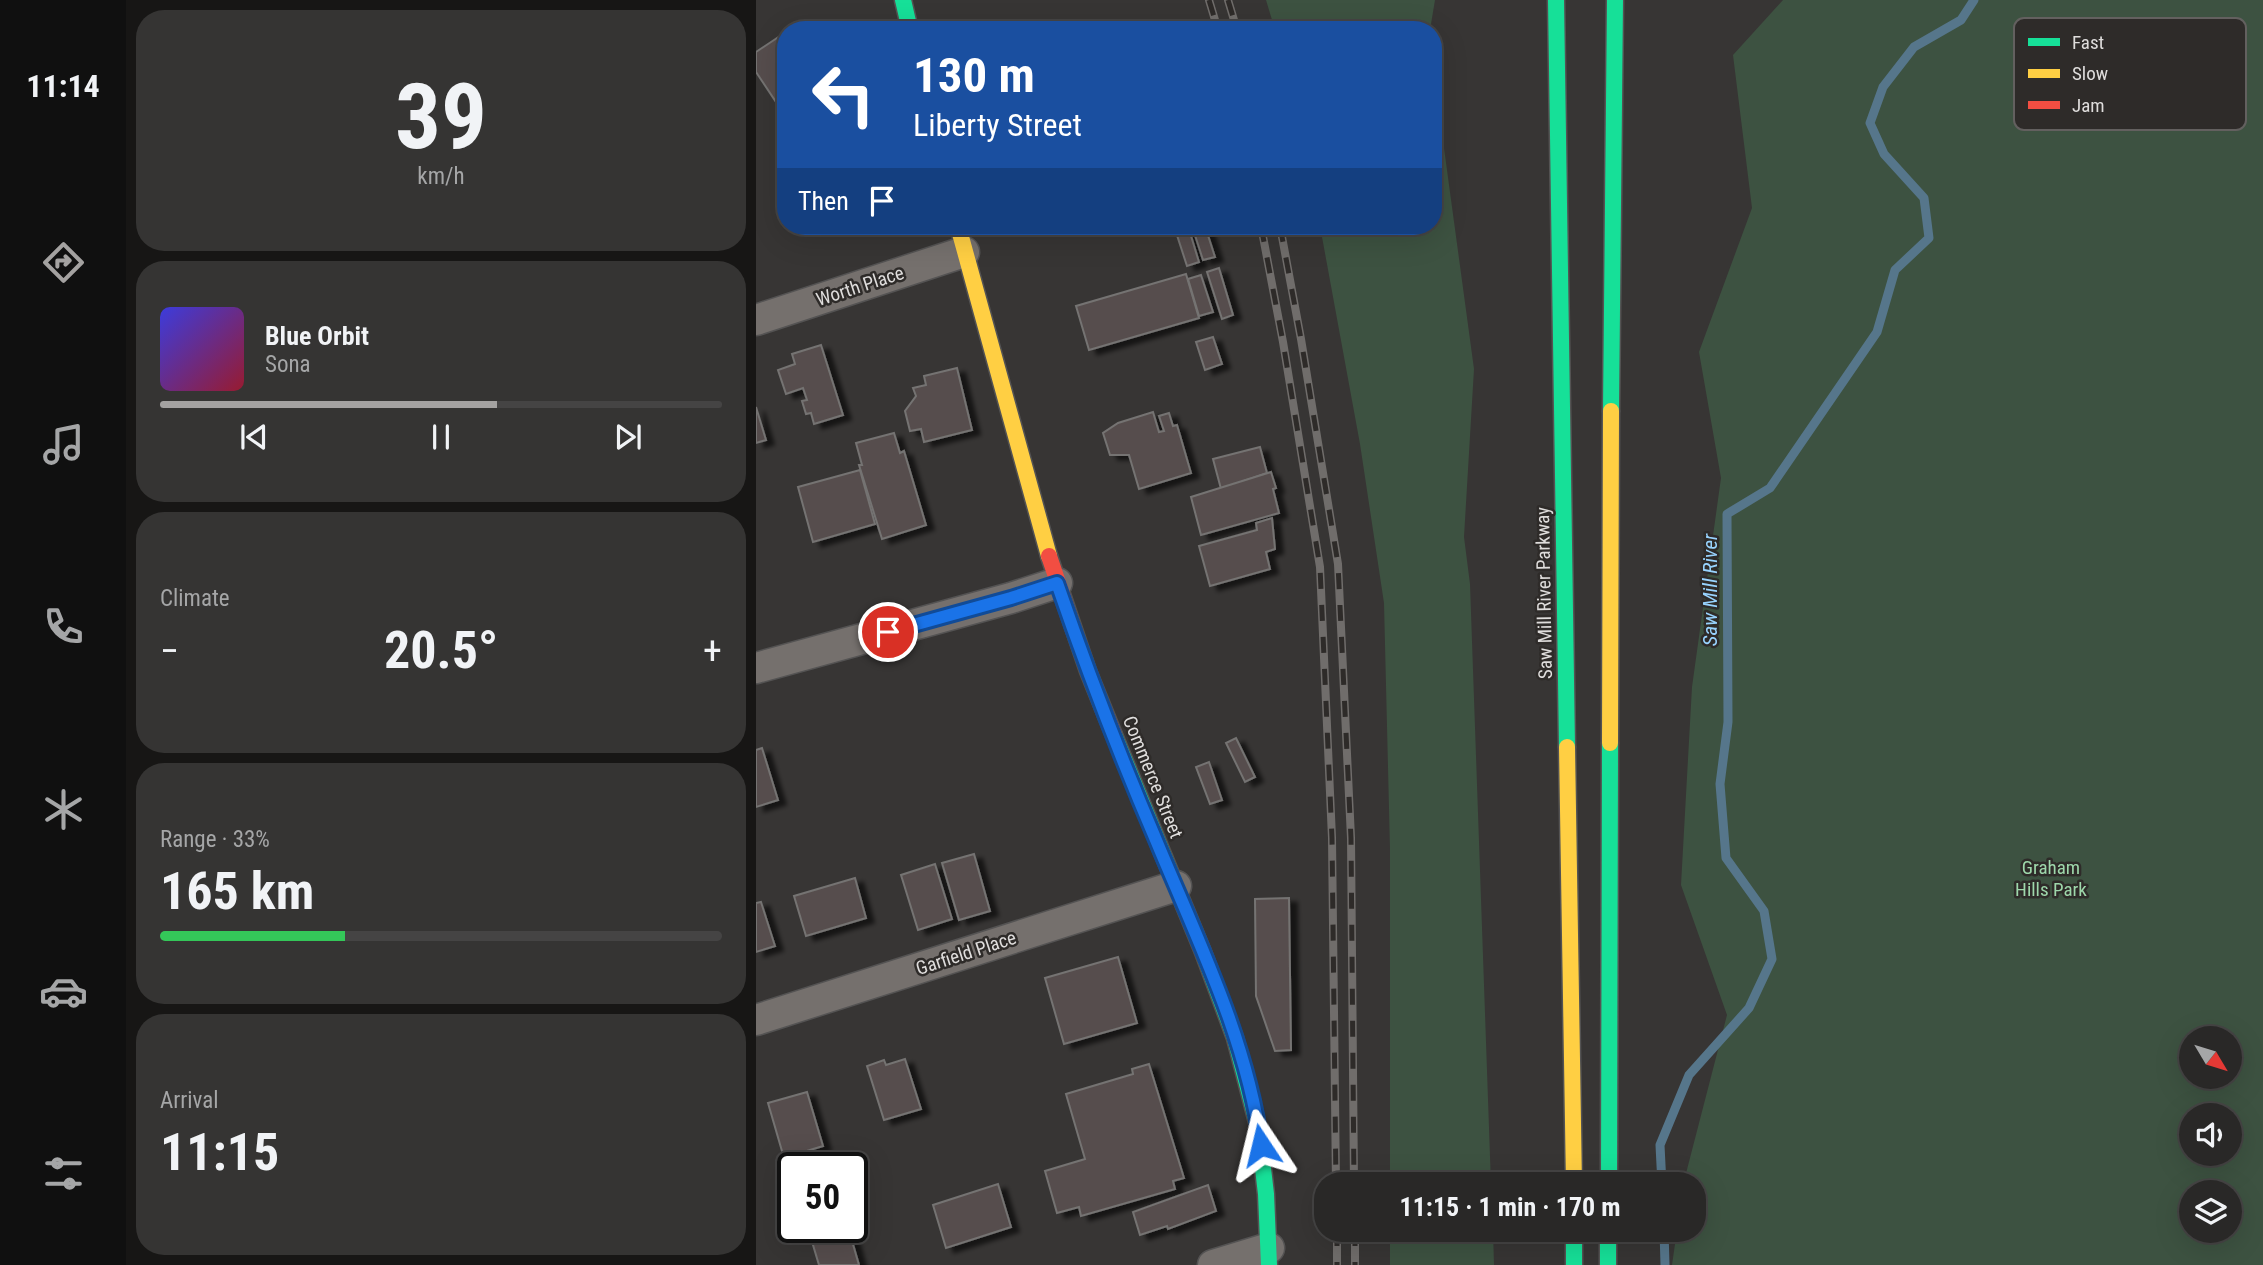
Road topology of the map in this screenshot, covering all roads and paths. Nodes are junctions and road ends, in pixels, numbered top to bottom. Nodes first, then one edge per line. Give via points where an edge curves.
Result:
1 (884, 0) edge
2 (1556, 0) edge
3 (1615, 0) edge
4 (907, 16) edge
5 (961, 239) edge
6 (756, 320) edge
7 (1057, 583) junction
8 (756, 668) edge
9 (1176, 886) junction
10 (756, 1020) edge
11 (1574, 1172) edge
12 (1609, 1172) edge
13 (1574, 1242) edge
14 (1608, 1242) edge
15 (1269, 1256) edge
16 (1213, 1265) edge
17 (1574, 1265) edge
18 (1608, 1265) edge

1 - 4 street
2 - 11 main road, Saw Mill River Parkway
3 - 12 main road
5 - 6 street, Worth Place
5 - 7 main road, Commerce Street
7 - 8 street
7 - 9 main road, Commerce Street
9 - 10 street, Garfield Place
9 - 15 main road, Commerce Street via 1224,1008 1252,1099 1264,1165
13 - 17 main road
14 - 18 main road
15 - 16 street

